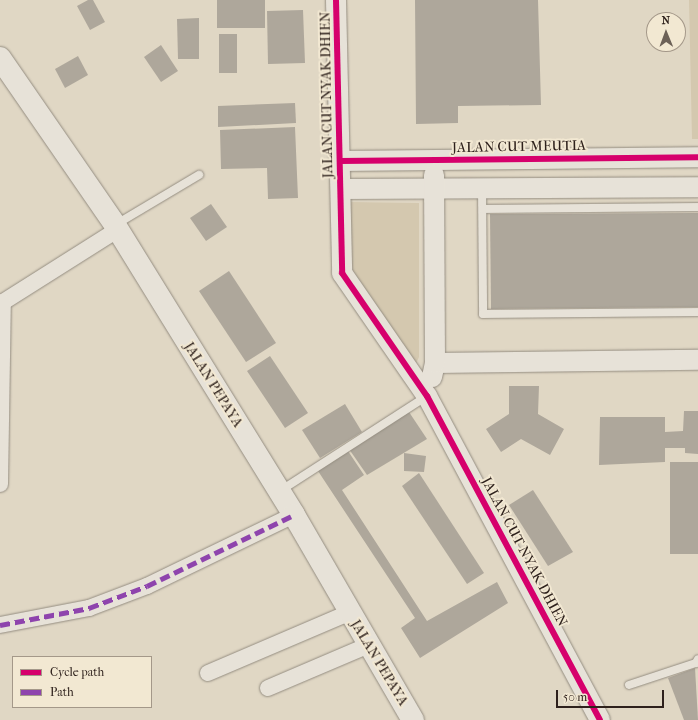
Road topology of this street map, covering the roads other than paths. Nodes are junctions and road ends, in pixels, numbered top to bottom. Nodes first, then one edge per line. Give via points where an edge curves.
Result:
1 (336, 0) edge
2 (0, 58) edge
3 (698, 157) edge
4 (434, 160) junction
5 (340, 161) junction
6 (199, 175) dead end
7 (698, 187) edge
8 (482, 188) junction
9 (341, 189) junction
10 (434, 189) junction
11 (698, 207) edge
12 (483, 209) junction
13 (116, 228) junction
14 (2, 303) edge
15 (698, 312) edge
16 (698, 360) edge
17 (435, 363) junction
18 (427, 396) junction
19 (0, 484) edge
20 (280, 491) junction
21 (294, 515) junction
22 (349, 613) junction
23 (0, 625) edge
24 (369, 645) junction
25 (698, 659) edge
26 (208, 673) dead end
27 (629, 685) dead end
28 (268, 688) dead end
29 (413, 720) edge
30 (600, 720) edge

1 - 5 street, JALAN CUT NYAK DHIEN
2 - 13 main road, JALAN PEPAYA
3 - 4 street, JALAN CUT MEUTIA
4 - 5 street, JALAN CUT MEUTIA
4 - 10 street
5 - 9 street, JALAN CUT NYAK DHIEN
6 - 13 lane
7 - 8 street
8 - 10 street
8 - 12 lane
9 - 10 street
9 - 18 street, JALAN CUT NYAK DHIEN via 342,273
10 - 17 street
11 - 12 lane
12 - 15 lane via 483,314
13 - 14 street
13 - 20 main road, JALAN PEPAYA
14 - 19 street
16 - 17 street
17 - 18 street
18 - 20 lane
18 - 30 street, JALAN CUT NYAK DHIEN
20 - 21 main road, JALAN PEPAYA
21 - 22 main road, JALAN PEPAYA
21 - 23 street via 147,586 89,608
22 - 24 main road, JALAN PEPAYA
22 - 26 street
24 - 28 street
24 - 29 main road, JALAN PEPAYA
25 - 27 lane via 696,663

